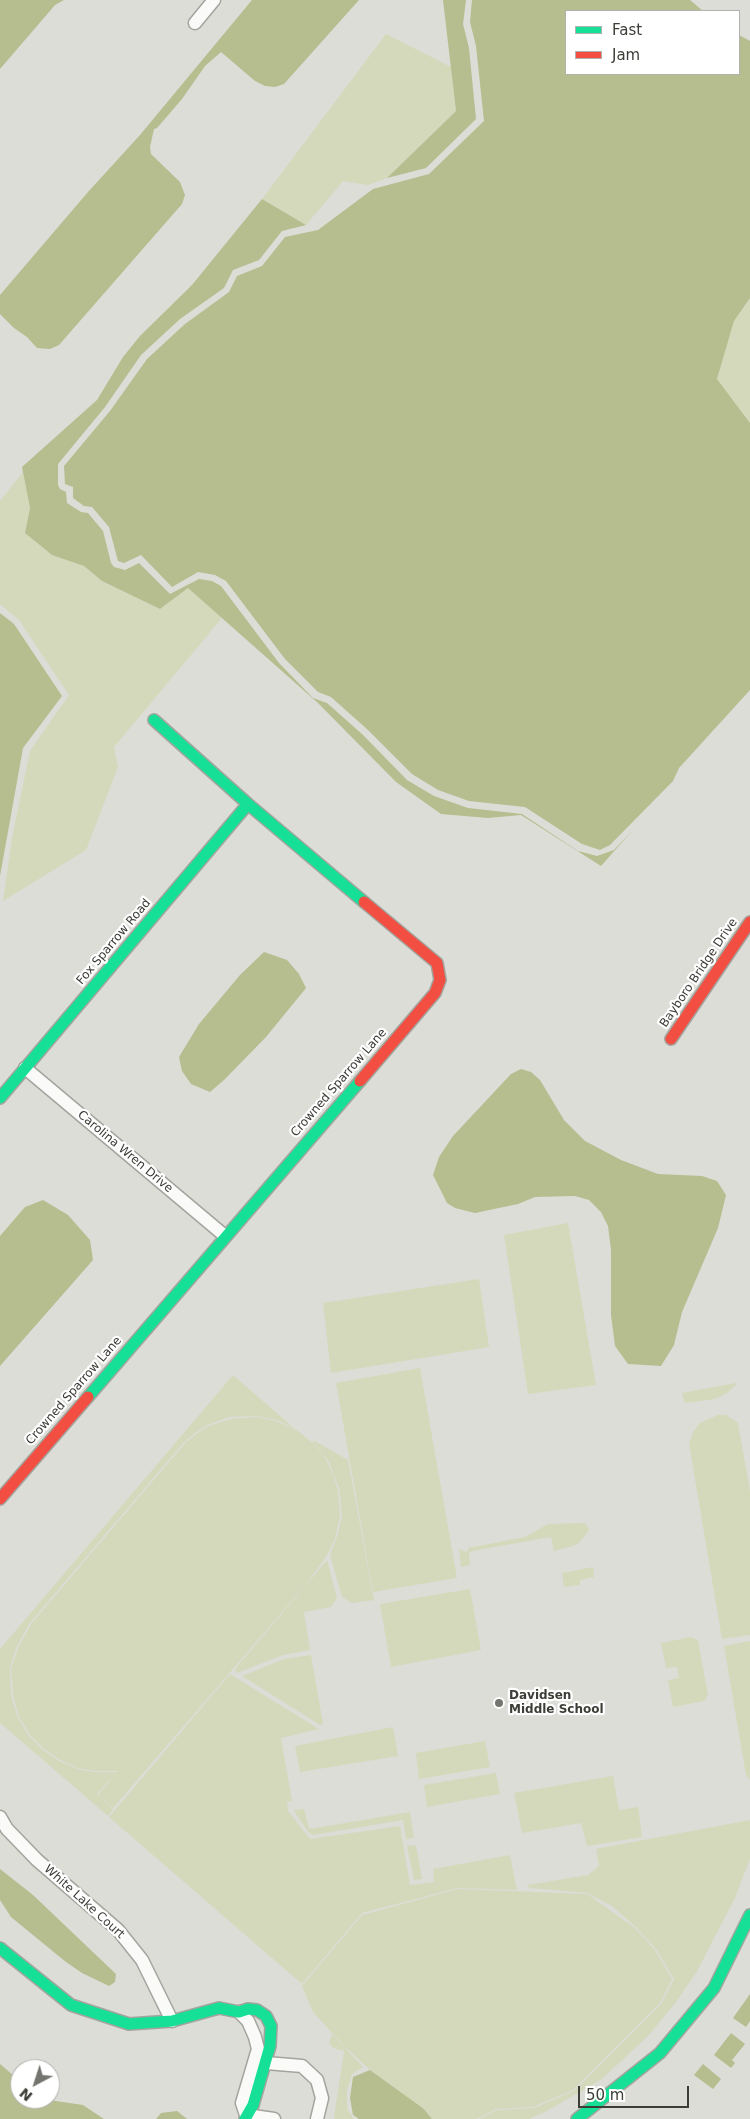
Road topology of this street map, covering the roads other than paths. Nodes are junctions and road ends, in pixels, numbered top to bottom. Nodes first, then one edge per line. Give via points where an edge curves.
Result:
1 (214, 0) edge
2 (196, 23) dead end
3 (154, 720) dead end
4 (248, 804) junction
5 (750, 922) edge
6 (671, 1039) dead end
7 (25, 1068) junction
8 (0, 1098) edge
9 (225, 1236) junction
10 (0, 1499) edge
11 (0, 1817) edge
12 (750, 1915) edge
13 (0, 1948) edge
14 (239, 2012) junction
15 (172, 2021) junction
16 (261, 2060) junction
17 (246, 2117) edge
18 (274, 2119) edge
19 (317, 2119) edge
20 (577, 2119) edge

1 - 2 street
3 - 4 street, Crowned Sparrow Lane
4 - 7 street, Fox Sparrow Road
4 - 9 street, Crowned Sparrow Lane via 437,963 440,980 435,993
5 - 6 street, Bayboro Bridge Drive
7 - 8 street, Fox Sparrow Road
7 - 9 street, Carolina Wren Drive
9 - 10 street, Crowned Sparrow Lane
11 - 15 street, White Lake Court via 7,1829 37,1860 118,1930 142,1960
12 - 20 street via 714,1988 660,2053
13 - 15 street via 71,2005 129,2024
14 - 15 street via 219,2008
14 - 16 street via 248,2021
14 - 16 street via 257,2010 266,2016 271,2026 270,2046
16 - 17 street via 242,2103
16 - 19 street via 302,2066 317,2080 322,2098
17 - 18 street

